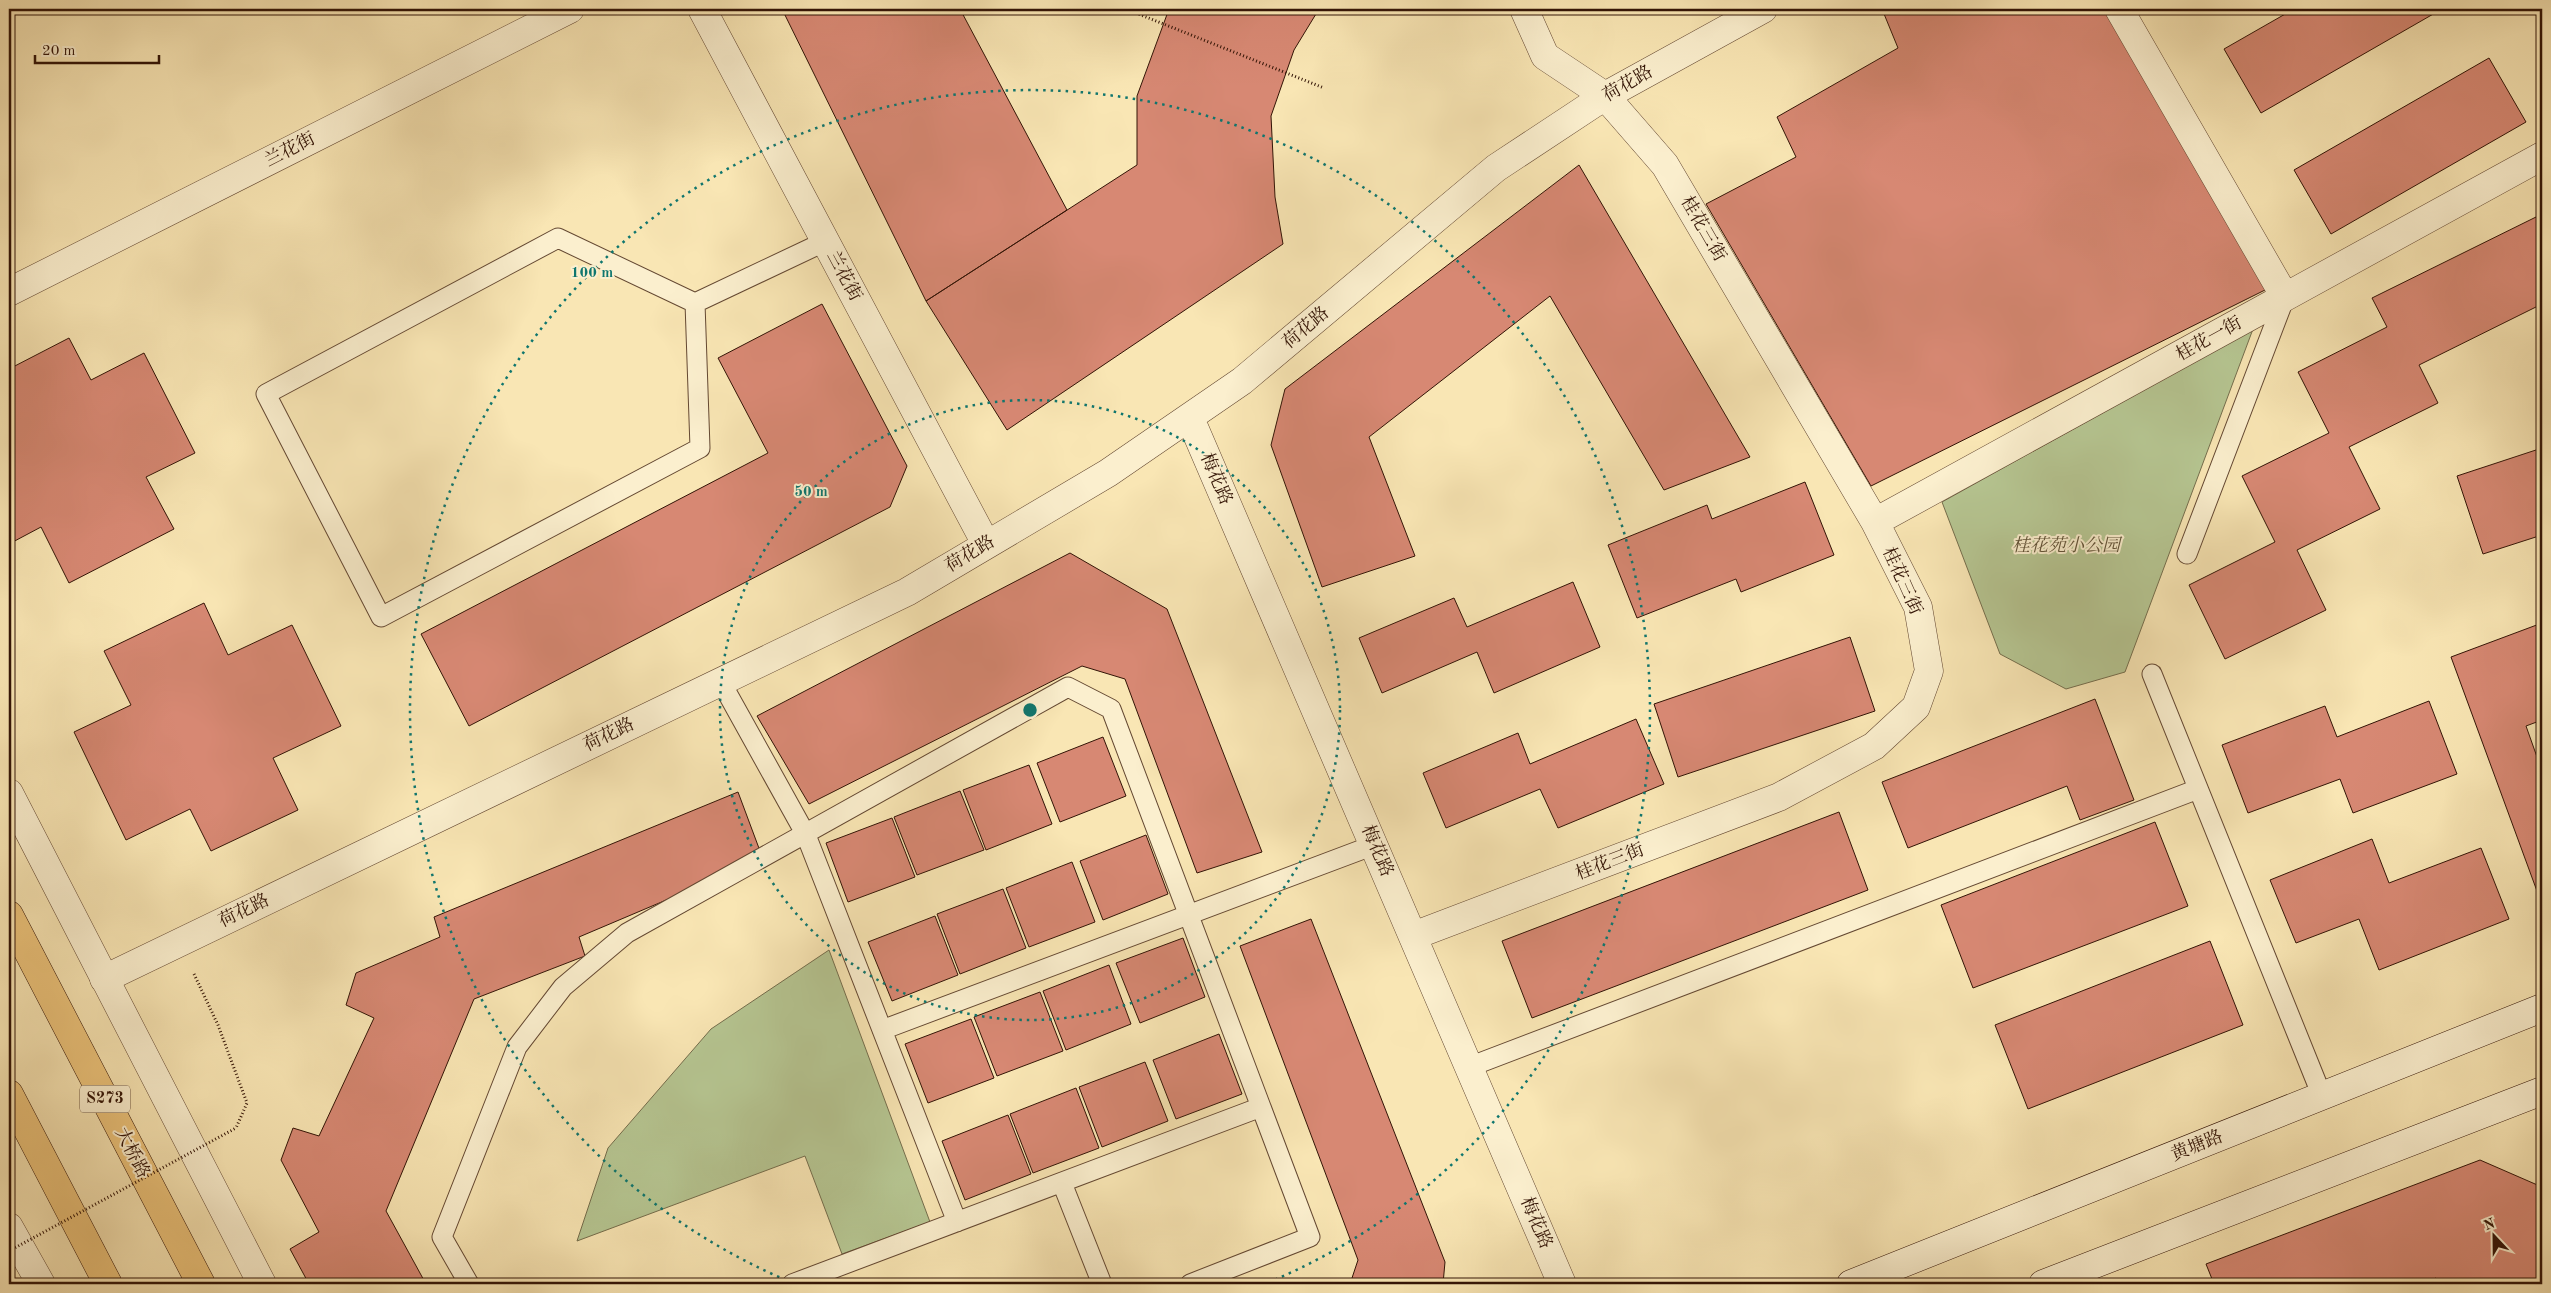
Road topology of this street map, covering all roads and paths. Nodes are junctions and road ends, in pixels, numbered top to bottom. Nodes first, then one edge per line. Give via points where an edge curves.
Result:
1 (570, 9) edge
2 (702, 9) edge
3 (1126, 9) edge
4 (1524, 9) edge
5 (1763, 9) edge
6 (2119, 9) edge
7 (1324, 88) dead end
8 (1605, 96) junction
9 (2542, 156) edge
10 (826, 242) junction
11 (9, 292) edge
12 (2285, 297) junction
13 (695, 303) junction
14 (1190, 418) junction
15 (1875, 522) junction
16 (986, 544) junction
17 (2187, 554) dead end
18 (2152, 674) dead end
19 (721, 682) junction
20 (2198, 789) junction
21 (9, 793) edge
22 (806, 835) junction
23 (1374, 845) junction
24 (1188, 914) junction
25 (9, 915) edge
26 (1413, 936) junction
27 (179, 942) junction
28 (104, 979) junction
29 (2542, 1008) edge
30 (882, 1030) junction
31 (1469, 1067) junction
32 (2542, 1091) edge
33 (9, 1094) edge
34 (2322, 1096) junction
35 (1261, 1108) junction
36 (1062, 1183) junction
37 (956, 1222) junction
38 (9, 1227) edge
39 (9, 1251) edge
40 (41, 1284) edge
41 (108, 1284) edge
42 (201, 1284) edge
43 (262, 1284) edge
44 (468, 1284) edge
45 (792, 1284) edge
46 (1102, 1284) edge
47 (1190, 1284) edge
48 (1562, 1284) edge
49 (1852, 1284) edge
50 (2043, 1284) edge

1 - 11 street, 兰花街
2 - 10 street, 兰花街
3 - 7 path
4 - 8 street, 桂花三街 via 1545,56
5 - 8 street, 荷花路
6 - 12 street
8 - 14 street, 荷花路 via 1496,168 1242,381
8 - 15 street, 桂花三街 via 1665,165
9 - 12 street, 桂花一街
10 - 13 lane
10 - 16 street, 兰花街
12 - 15 street, 桂花一街
12 - 17 lane
13 - 13 lane via 558,238 266,394 381,617 700,448
14 - 16 street, 荷花路 via 1108,473
14 - 23 street, 梅花路
15 - 26 street, 桂花三街 via 1918,607 1929,671 1916,707 1874,746 1779,798
16 - 19 street, 荷花路 via 907,592
18 - 20 lane
19 - 22 lane
19 - 27 street, 荷花路
20 - 31 lane
20 - 34 lane
21 - 28 street
22 - 24 lane via 1068,687 1111,709
22 - 30 lane
22 - 44 lane via 627,933 563,987 517,1047 442,1237
23 - 24 lane
23 - 26 street, 梅花路
24 - 30 lane
24 - 35 lane
25 - 42 main road, 大桥路 / S273
26 - 31 street, 梅花路
27 - 28 street, 荷花路
27 - 39 path, bridge via 218,1025 247,1102 236,1128
28 - 43 street
29 - 34 street, 黄塘路
30 - 37 lane
31 - 48 street, 梅花路
32 - 50 street
33 - 41 main road
34 - 49 street, 黄塘路
35 - 36 lane
35 - 47 lane via 1310,1237
36 - 37 lane
36 - 46 lane
37 - 45 lane
38 - 40 street

